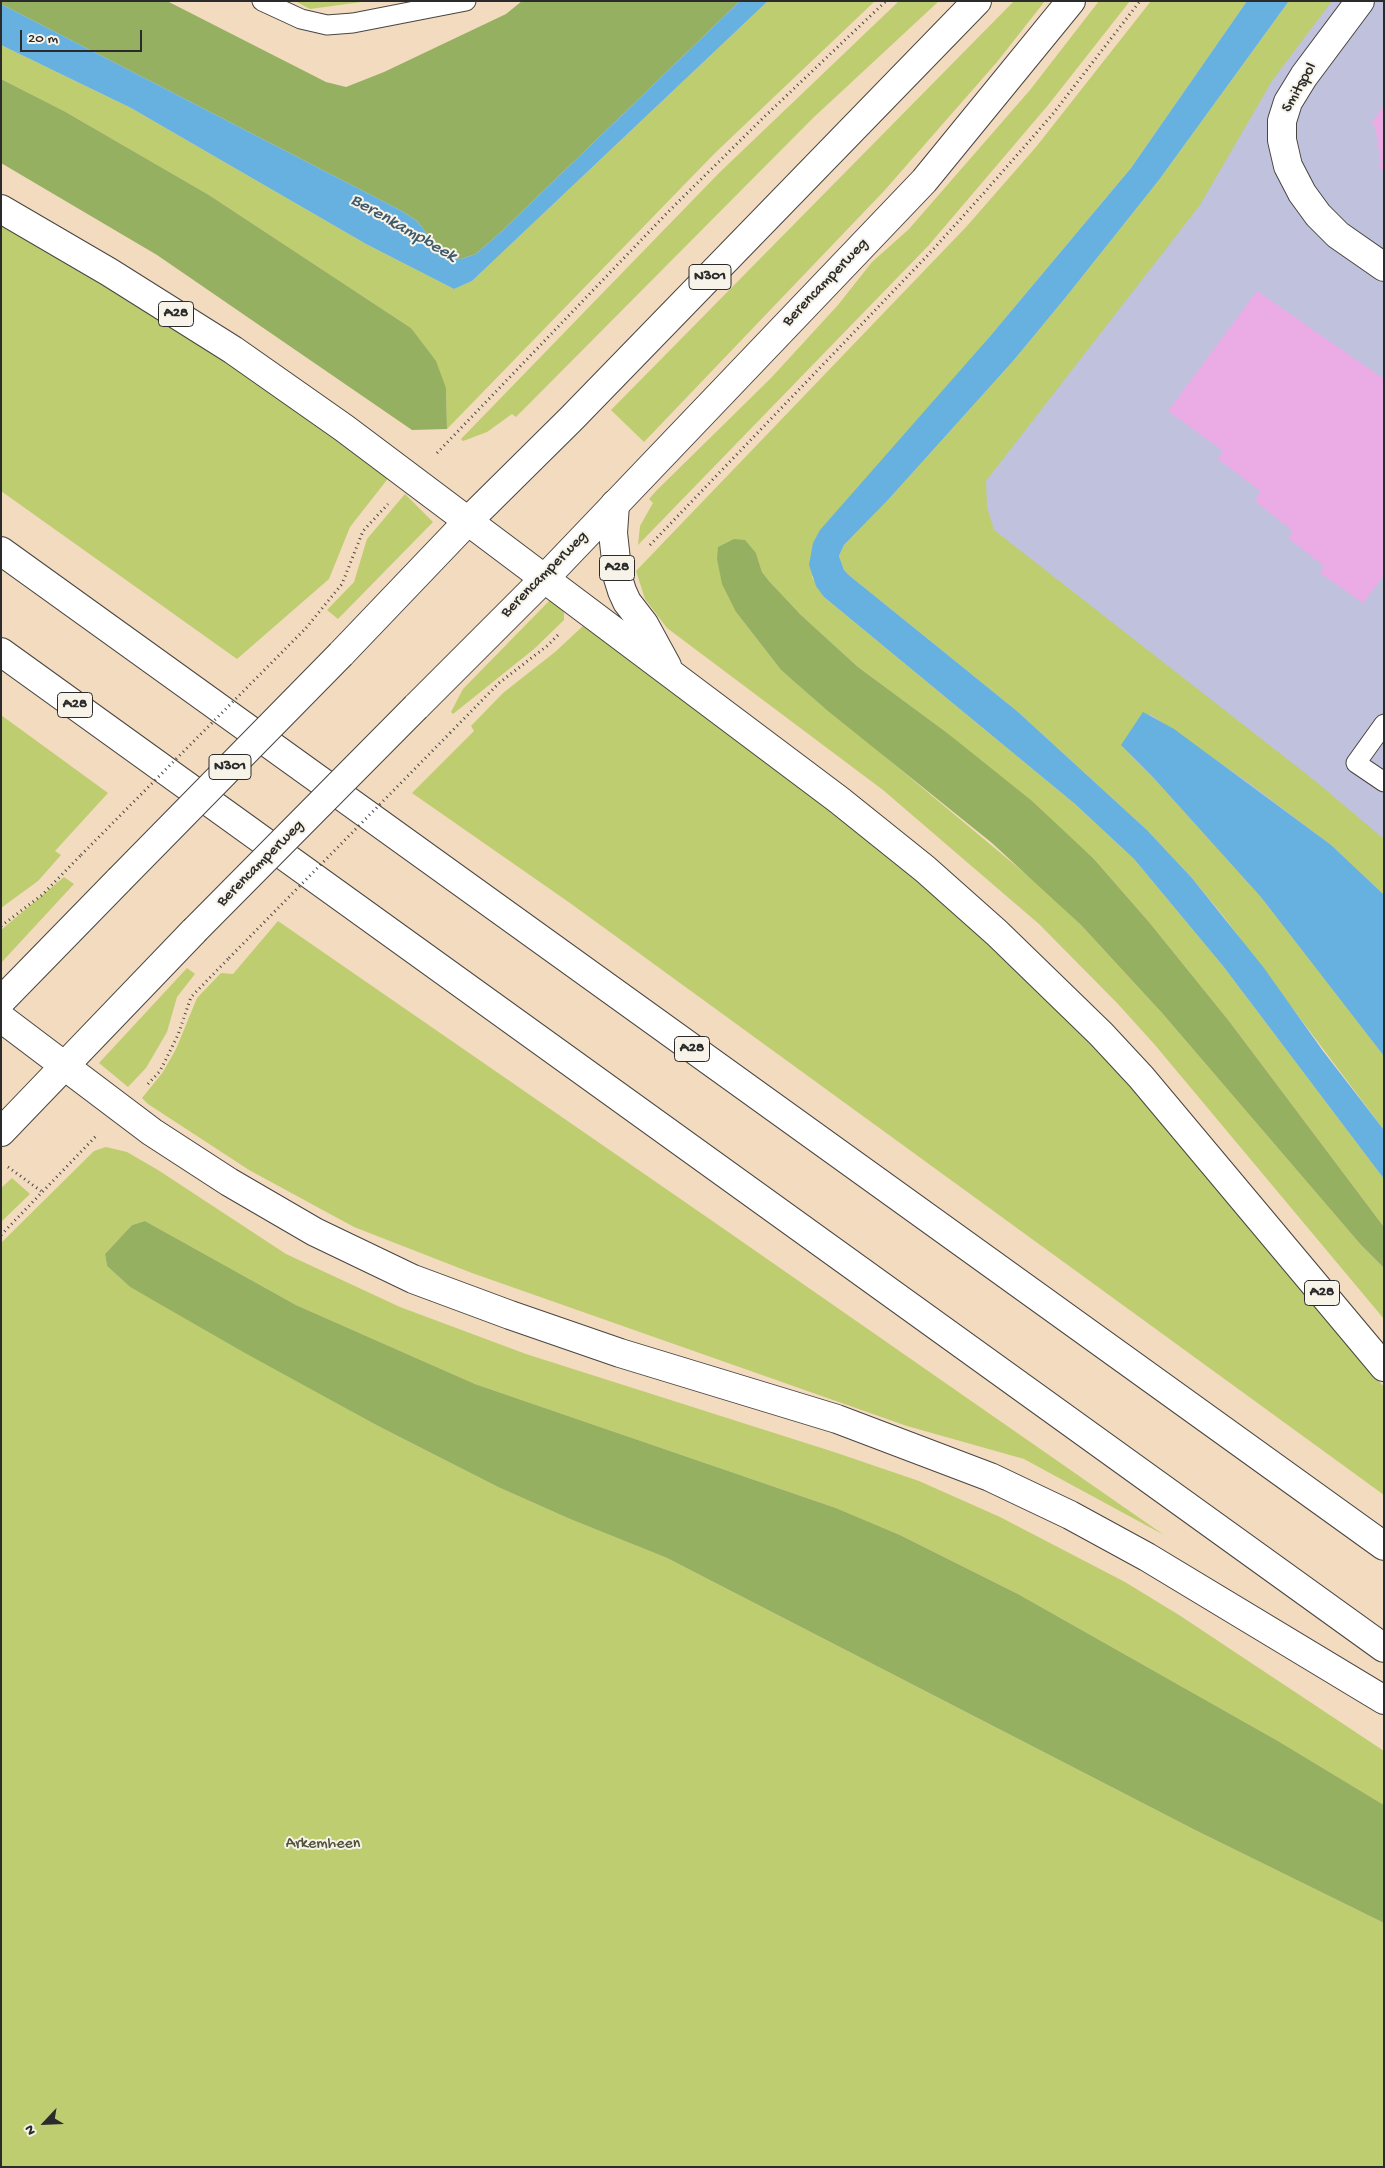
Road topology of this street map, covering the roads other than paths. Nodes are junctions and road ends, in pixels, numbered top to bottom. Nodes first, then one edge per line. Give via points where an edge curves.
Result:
1 (262, 1) edge
2 (466, 1) edge
3 (977, 1) edge
4 (1071, 1) edge
5 (1360, 1) edge
6 (1, 210) edge
7 (1384, 267) edge
8 (615, 504) junction
9 (469, 520) junction
10 (1, 551) edge
11 (544, 579) junction
12 (1, 652) edge
13 (670, 673) junction
14 (1384, 724) edge
15 (1384, 782) edge
16 (1, 1001) edge
17 (1, 1018) edge
18 (65, 1064) junction
19 (1, 1132) edge
20 (1384, 1367) edge
21 (1384, 1546) edge
22 (1384, 1648) edge
23 (1384, 1700) edge

1 - 2 lane via 301,19 327,25
3 - 9 main road, N301
4 - 8 main road, Berencamperweg via 924,181
5 - 7 main road, Smitspol via 1288,102 1282,121 1282,140 1292,173 1318,215 1338,235
6 - 9 main road, A28 via 109,272 233,350
8 - 11 main road, Berencamperweg
8 - 13 main road, A28 via 613,533 618,578 627,602 644,624
9 - 11 main road, A28
9 - 16 main road, N301, bridge
10 - 21 main road, A28
11 - 13 main road, A28
11 - 18 main road, Berencamperweg, bridge
12 - 22 main road, A28
13 - 20 main road, A28 via 839,800 997,932 1101,1034 1147,1085
14 - 15 lane via 1356,762
17 - 18 main road
18 - 19 main road, Berencamperweg
18 - 23 main road via 152,1132 315,1232 413,1279 492,1308 620,1352 837,1419 990,1477 1147,1557

